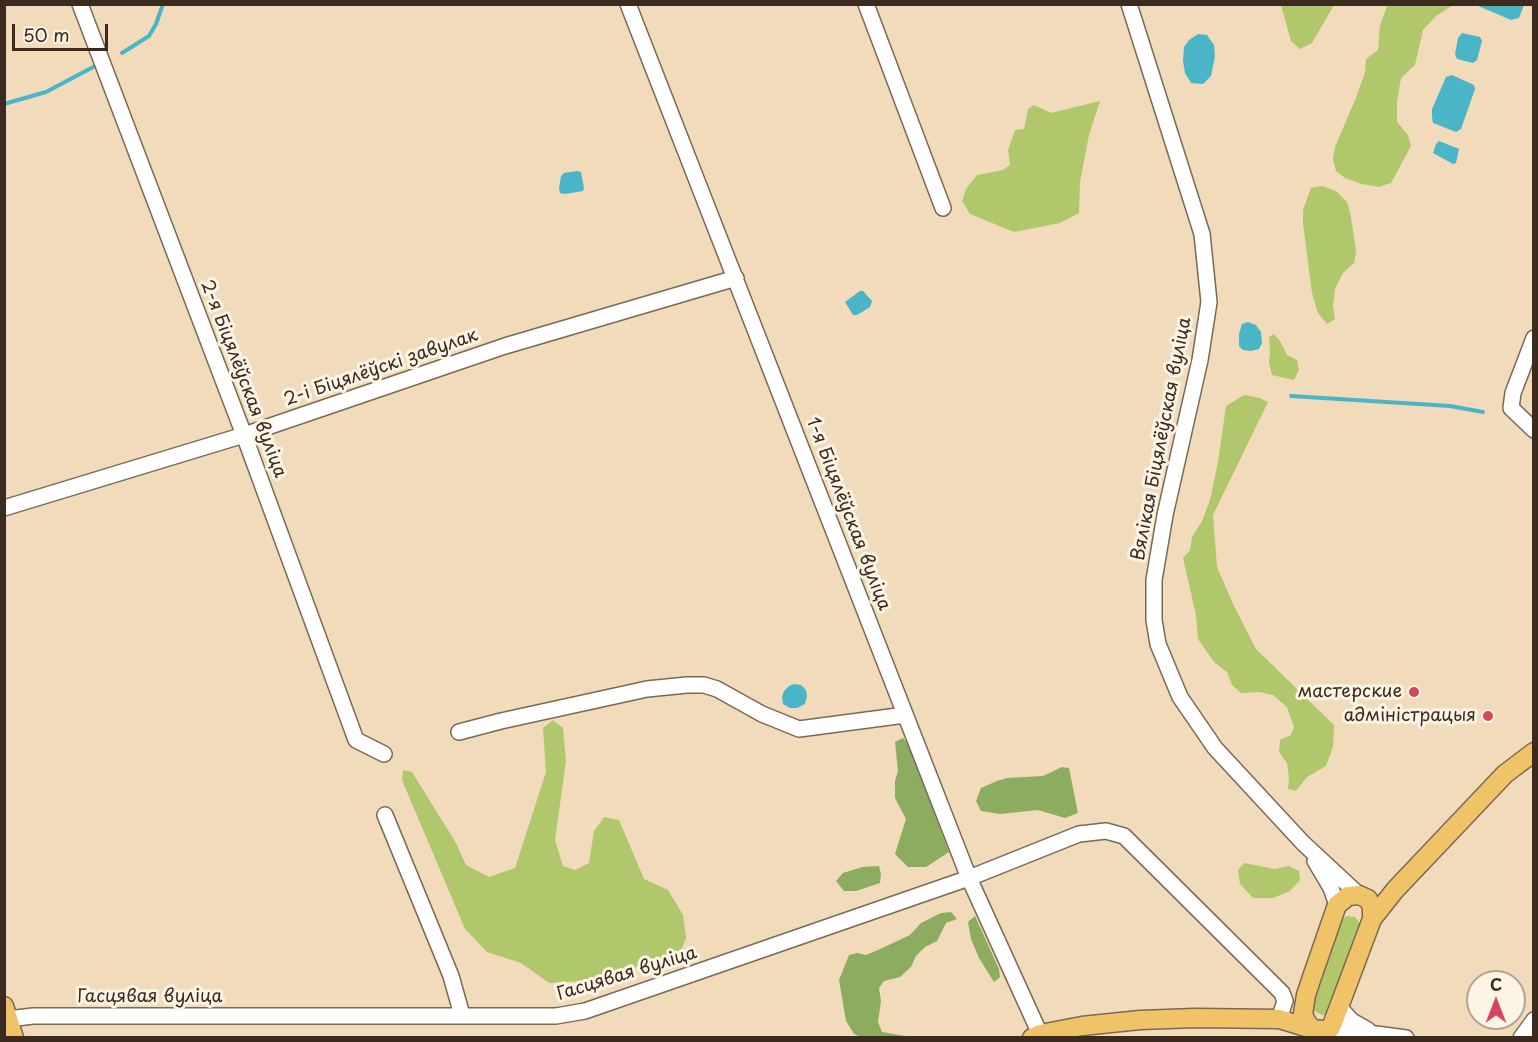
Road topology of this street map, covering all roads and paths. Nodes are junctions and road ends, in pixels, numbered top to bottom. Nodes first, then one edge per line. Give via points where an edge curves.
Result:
1 (80, 4) edge
2 (628, 4) edge
3 (866, 4) edge
4 (1133, 7) edge
5 (942, 208) dead end
6 (736, 278) junction
7 (1533, 338) edge
8 (1533, 430) edge
9 (244, 435) junction
10 (4, 508) edge
11 (905, 715) junction
12 (459, 732) dead end
13 (1533, 752) edge
14 (384, 754) dead end
15 (385, 815) dead end
16 (1304, 843) junction
17 (969, 878) junction
18 (1395, 890) junction
19 (1363, 897) junction
20 (1337, 905) junction
21 (1372, 919) junction
22 (1312, 977) junction
23 (1282, 993) junction
24 (1306, 995) junction
25 (1340, 1008) junction
26 (6, 1012) edge
27 (462, 1015) junction
28 (1279, 1019) junction
29 (1533, 1020) edge
30 (1323, 1033) edge
31 (1373, 1033) junction
32 (1036, 1036) edge
33 (14, 1038) edge
34 (1406, 1038) edge
35 (1521, 1038) edge

1 - 9 street, 2-я Біцялёўская вуліца
2 - 6 street, 1-я Біцялёўская вуліца
3 - 5 street
4 - 16 street, Вялікая Біцялёўская вуліца via 1202,234 1209,302 1154,580 1158,644 1180,697 1215,748
6 - 9 street, 2-і Біцялёўскі завулак via 505,346
6 - 11 street, 1-я Біцялёўская вуліца
7 - 8 street via 1511,408
9 - 10 street, 2-і Біцялёўскі завулак
9 - 14 street, 2-я Біцялёўская вуліца via 356,740
11 - 12 street via 799,729 717,689 687,685 647,689
11 - 17 street, 1-я Біцялёўская вуліца
13 - 18 main road via 1505,774
15 - 27 street via 451,976
16 - 19 street, Вялікая Біцялёўская вуліца
16 - 20 street, Вялікая Біцялёўская вуліца
17 - 23 street, Гасцявая вуліца via 1079,834 1106,831 1124,836
17 - 27 street, Гасцявая вуліца via 585,1011 556,1017
17 - 32 street, 1-я Біцялёўская вуліца
18 - 19 main road
18 - 21 main road
19 - 20 main road via 1348,896
19 - 21 main road via 1372,908
20 - 22 main road
21 - 25 main road
22 - 23 street via 1296,990
22 - 24 main road
23 - 28 street via 1285,1001
24 - 28 main road via 1296,1008
24 - 30 main road via 1306,1021
25 - 30 main road
25 - 31 street via 1352,1021
26 - 27 street, Гасцявая вуліца via 33,1016
26 - 33 main road
28 - 30 main road
28 - 32 main road via 1140,1020
29 - 35 street
30 - 31 street
31 - 34 street

